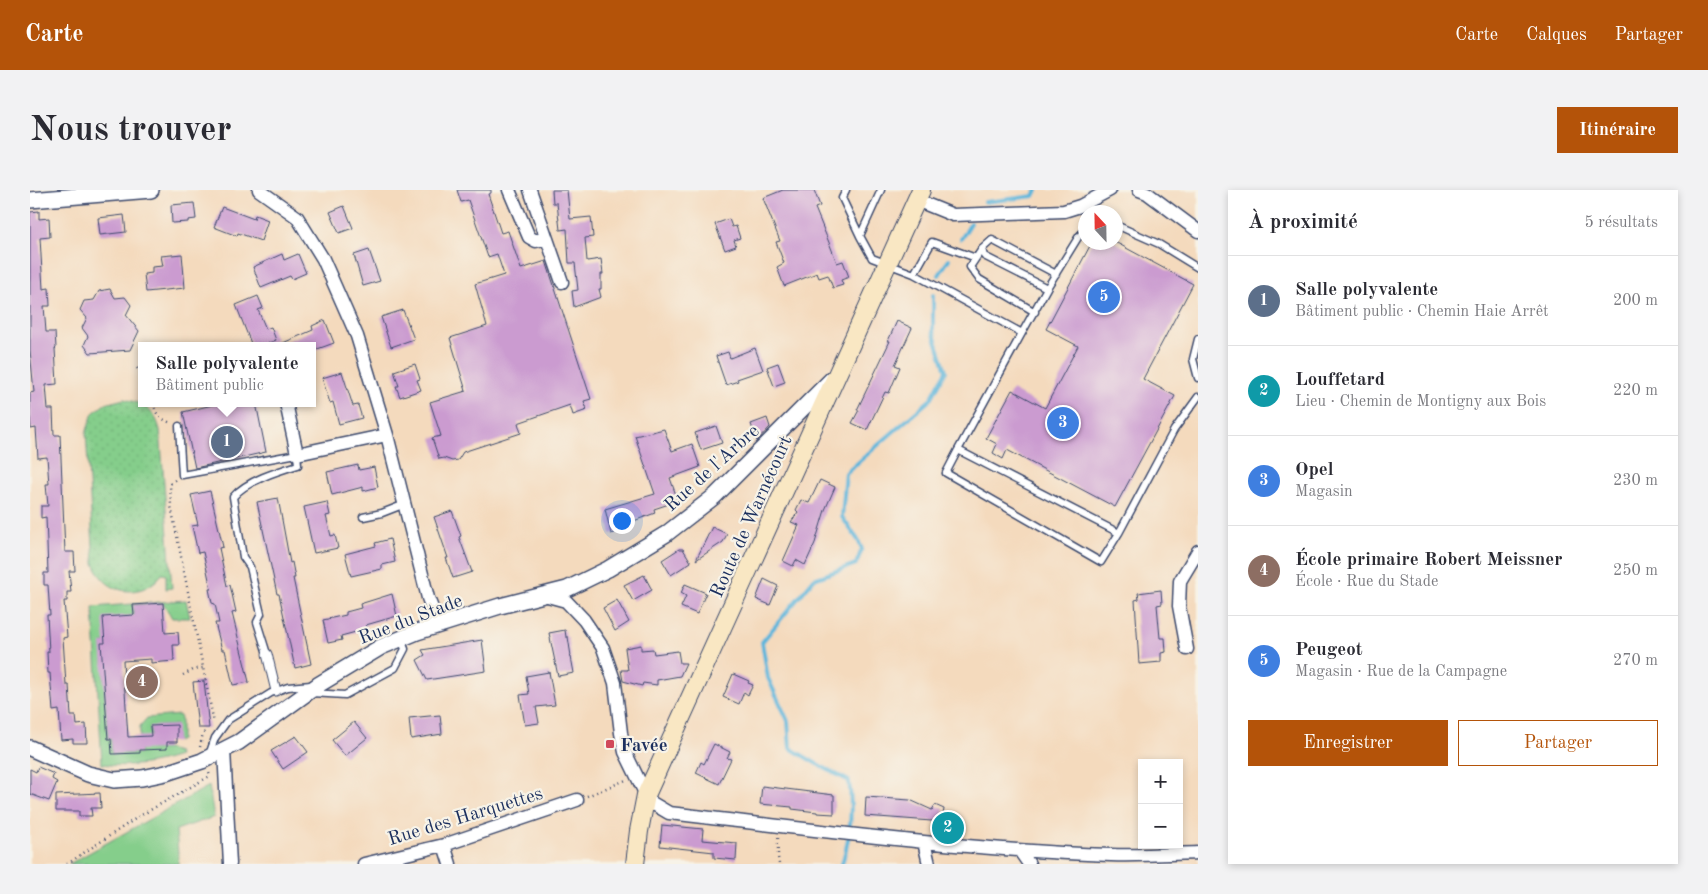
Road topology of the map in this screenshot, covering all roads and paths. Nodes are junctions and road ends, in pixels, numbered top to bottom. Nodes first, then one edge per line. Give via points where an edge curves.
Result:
1 (151, 190) edge
2 (259, 190) edge
3 (509, 190) edge
4 (530, 190) edge
5 (839, 190) edge
6 (846, 190) edge
7 (881, 190) edge
8 (1110, 190) edge
9 (1139, 190) edge
10 (918, 195) edge
11 (842, 198) junction
12 (30, 200) edge
13 (1123, 228) edge
14 (1198, 231) edge
15 (860, 236) junction
16 (545, 238) junction
17 (1078, 241) edge
18 (982, 249) junction
19 (976, 258) junction
20 (887, 264) junction
21 (1198, 268) edge
22 (914, 274) junction
23 (1056, 274) junction
24 (562, 282) dead end
25 (1047, 288) junction
26 (1035, 312) junction
27 (1022, 333) junction
28 (1198, 338) edge
29 (836, 375) junction
30 (1198, 378) edge
31 (1198, 397) edge
32 (154, 407) edge
33 (287, 407) edge
34 (179, 426) joint
35 (387, 435) junction
36 (958, 450) junction
37 (296, 454) junction
38 (182, 475) junction
39 (405, 504) junction
40 (363, 517) dead end
41 (1119, 533) junction
42 (1198, 551) edge
43 (544, 595) junction
44 (439, 626) junction
45 (401, 639) junction
46 (1187, 649) dead end
47 (267, 654) joint
48 (203, 668) junction
49 (183, 675) dead end
50 (312, 689) junction
51 (276, 691) junction
52 (215, 728) dead end
53 (209, 730) dead end
54 (30, 748) edge
55 (224, 750) junction
56 (206, 759) junction
57 (637, 776) junction
58 (646, 795) junction
59 (577, 800) joint
60 (779, 826) junction
61 (924, 842) junction
62 (444, 845) junction
63 (1020, 851) junction
64 (1198, 853) edge
65 (67, 864) edge
66 (230, 864) edge
67 (364, 864) edge
68 (450, 864) edge
69 (635, 864) edge
70 (779, 864) edge
71 (929, 864) edge
72 (1029, 864) edge

1 - 12 street
2 - 35 street via 297,217 323,259 356,336
3 - 16 street via 529,237 536,241
4 - 16 street
5 - 11 lane
6 - 11 lane
7 - 15 lane
8 - 10 street via 1064,211 953,215
9 - 14 street
10 - 20 main road, Route de Warnécourt
11 - 15 lane
13 - 21 lane via 1159,244
15 - 20 lane via 872,258
16 - 24 street
17 - 23 lane
18 - 19 lane
18 - 23 lane via 992,240
18 - 25 lane via 984,256
19 - 22 lane via 932,242
19 - 26 lane via 970,267 979,279
20 - 22 lane
20 - 29 main road, Route de Warnécourt
22 - 27 lane
23 - 25 lane
25 - 26 lane
26 - 27 lane
27 - 36 lane
28 - 30 lane via 1192,359
29 - 43 street, Rue de l'Arbre via 715,496 666,534 608,569 567,589
29 - 58 main road, Route de Warnécourt
31 - 41 lane via 1174,430
32 - 34 path via 160,418
33 - 37 street
34 - 38 lane
35 - 37 street
35 - 39 street
36 - 41 lane
36 - 41 lane via 946,473 1101,562
37 - 38 lane
37 - 47 lane via 298,465 240,488 233,497 243,557 250,567 261,614 257,622
38 - 48 path via 170,484 171,506
39 - 40 lane
39 - 44 street via 428,598
42 - 46 street via 1180,580 1179,606
43 - 44 street, Rue du Stade
43 - 57 street via 566,601 603,648 614,683 625,752
44 - 45 street, Rue du Stade
45 - 50 street, Rue du Stade via 366,655
45 - 50 lane via 405,649 395,668 345,696
47 - 51 street
48 - 49 path
48 - 52 path
50 - 51 lane via 288,686
50 - 55 street, Rue du Stade
51 - 56 lane via 228,720
53 - 56 path via 203,733 200,752
54 - 56 street, Rue du Stade via 88,774 114,780 166,773
55 - 56 street, Rue du Stade
55 - 66 street
56 - 65 path via 210,776 138,817
57 - 58 street
57 - 59 path
58 - 60 street via 668,813
58 - 69 main road, Route de Warnécourt
59 - 62 street, Rue des Harquettes
60 - 61 street
60 - 70 path
61 - 63 street
61 - 71 street
62 - 67 street, Rue des Harquettes
62 - 68 street
63 - 64 street via 1113,855
63 - 72 street

